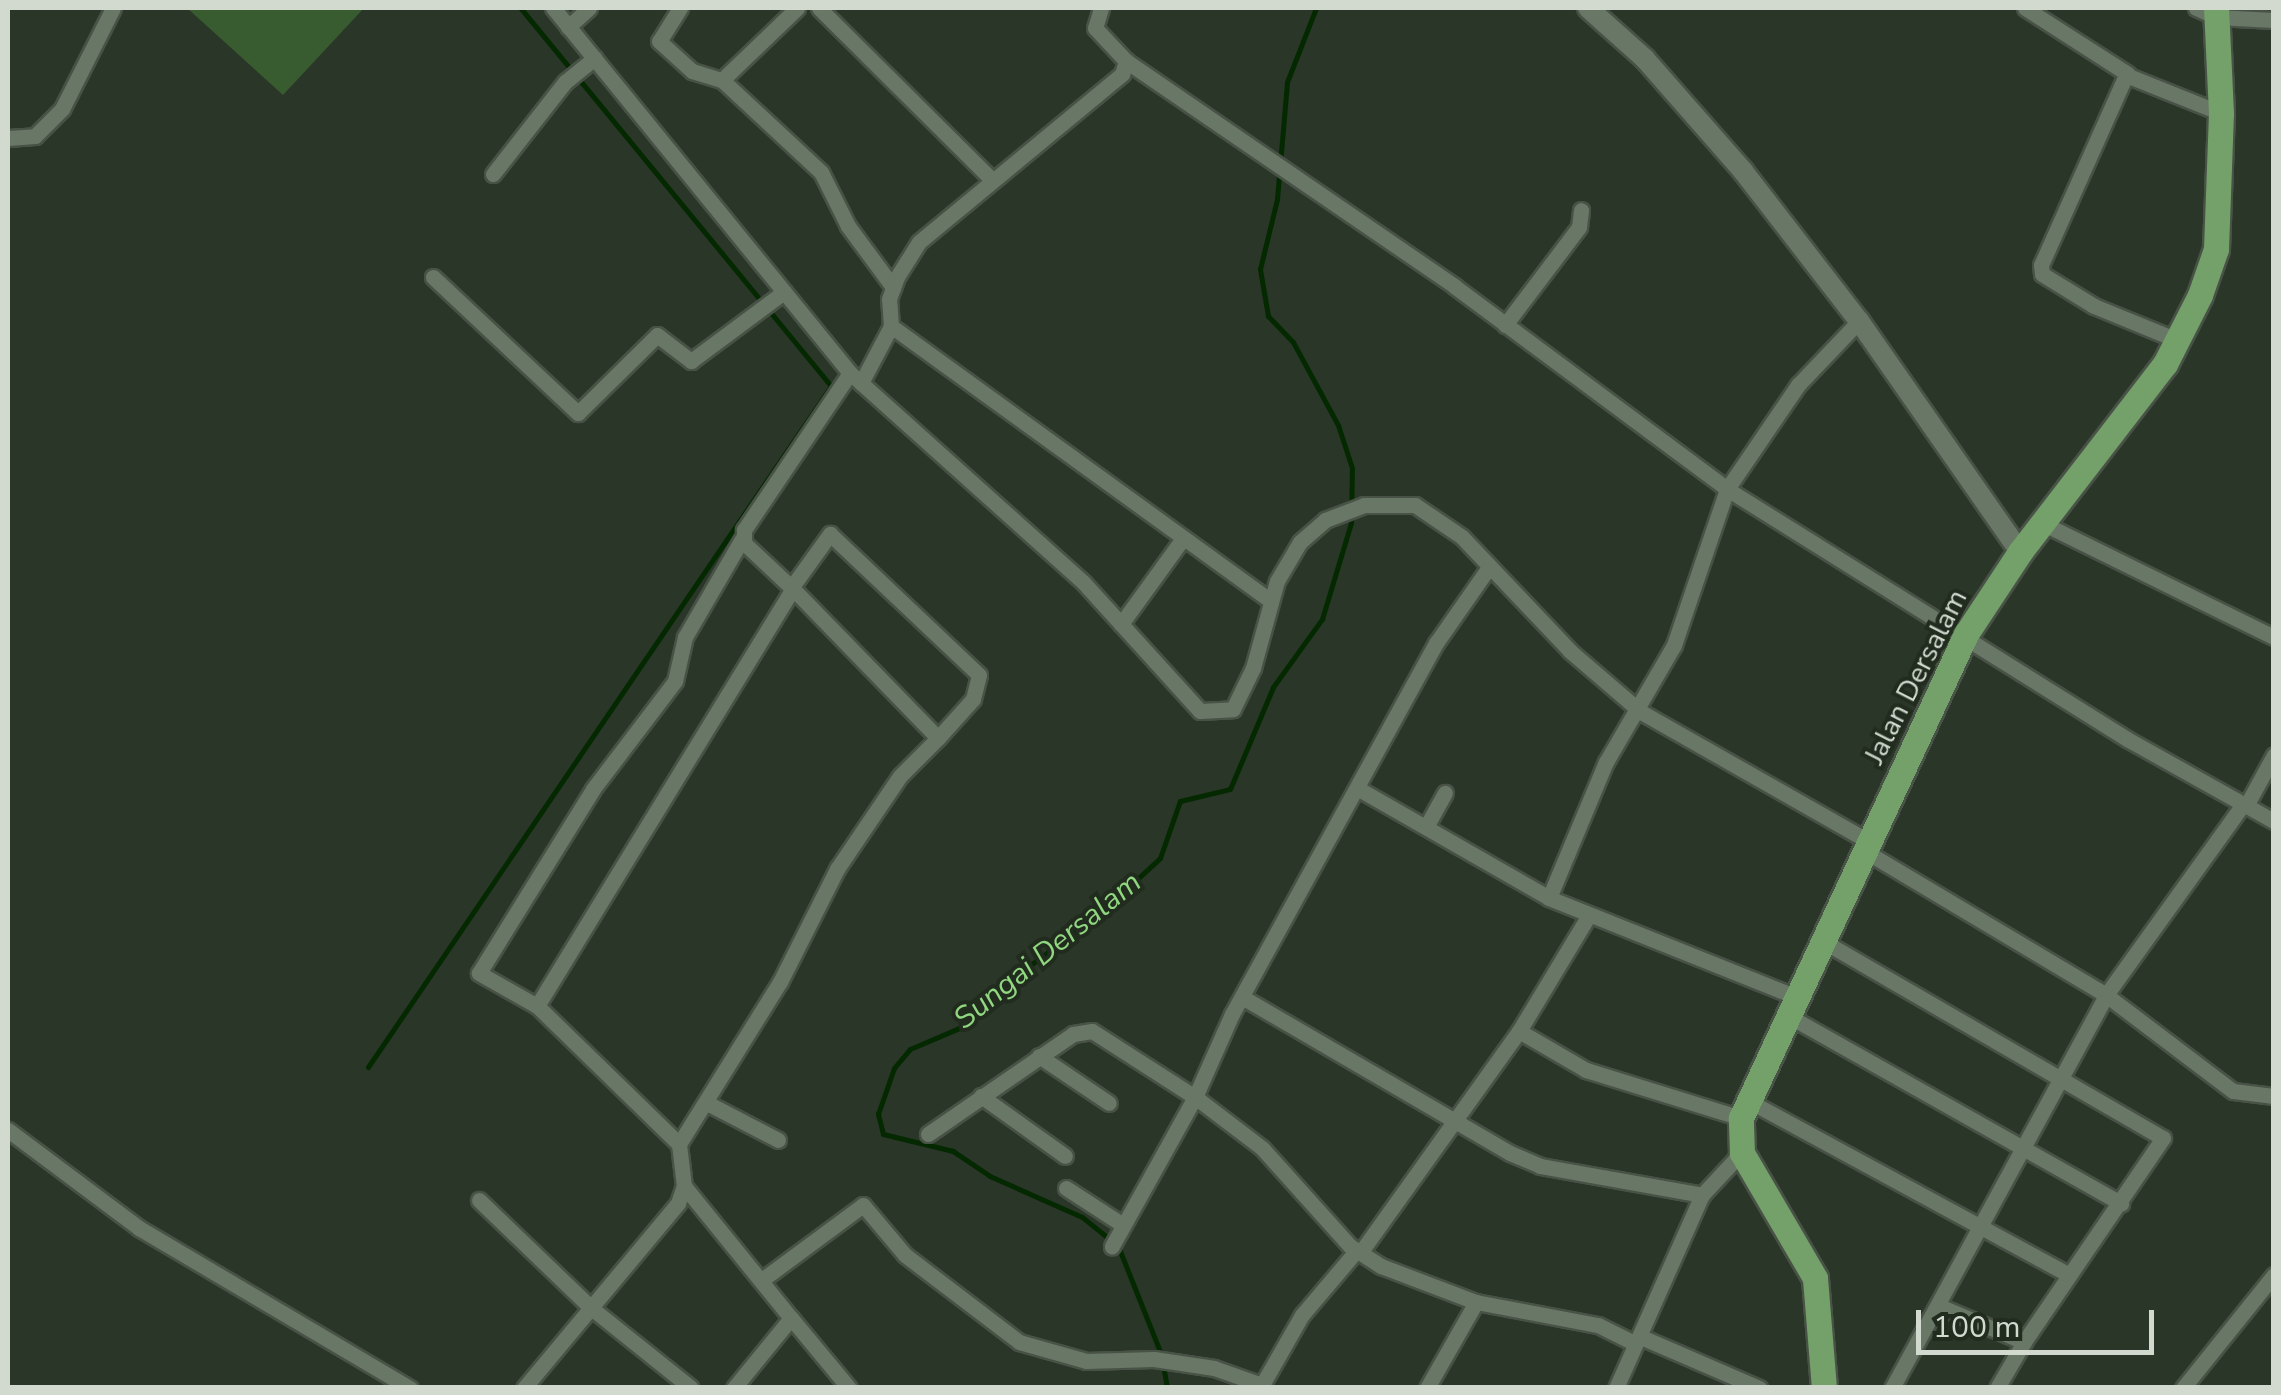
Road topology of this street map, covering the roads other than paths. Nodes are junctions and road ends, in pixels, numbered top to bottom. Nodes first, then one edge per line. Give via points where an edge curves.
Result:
1 (113, 8) edge
2 (554, 8) edge
3 (590, 8) edge
4 (680, 8) edge
5 (797, 8) edge
6 (819, 8) edge
7 (1100, 8) edge
8 (1588, 8) edge
9 (2024, 8) edge
10 (2209, 11) edge
11 (2274, 20) edge
12 (568, 26) junction
13 (1126, 61) junction
14 (590, 62) junction
15 (2128, 74) junction
16 (722, 80) junction
17 (2221, 112) junction
18 (8, 138) edge
19 (492, 174) dead end
20 (991, 179) junction
21 (1581, 210) dead end
22 (433, 277) dead end
23 (893, 287) junction
24 (779, 296) junction
25 (1859, 321) junction
26 (1505, 325) junction
27 (891, 326) junction
28 (2177, 340) junction
29 (856, 378) junction
30 (1727, 489) junction
31 (2044, 524) junction
32 (742, 540) junction
33 (1180, 541) junction
34 (2020, 552) junction
35 (1487, 570) junction
36 (792, 589) junction
37 (1271, 601) junction
38 (1121, 624) junction
39 (1966, 634) junction
40 (2274, 637) edge
41 (1641, 712) junction
42 (938, 738) junction
43 (2274, 755) edge
44 (1357, 788) junction
45 (1445, 793) dead end
46 (2244, 805) junction
47 (2274, 821) edge
48 (1426, 827) junction
49 (1866, 846) junction
50 (1549, 898) junction
51 (1589, 915) junction
52 (1821, 940) junction
53 (2106, 995) junction
54 (1242, 996) junction
55 (1790, 1005) junction
56 (536, 1006) junction
57 (1519, 1031) junction
58 (1039, 1056) junction
59 (2062, 1078) junction
60 (981, 1096) junction
61 (2274, 1096) edge
62 (1195, 1097) junction
63 (707, 1103) junction
64 (1109, 1103) dead end
65 (1744, 1109) junction
66 (1450, 1121) junction
67 (8, 1130) edge
68 (928, 1134) dead end
69 (778, 1140) dead end
70 (679, 1144) junction
71 (1742, 1152) junction
72 (2022, 1152) junction
73 (1065, 1156) dead end
74 (684, 1186) junction
75 (1066, 1188) dead end
76 (1702, 1194) junction
77 (480, 1200) dead end
78 (2121, 1204) junction
79 (1123, 1226) junction
80 (1984, 1226) junction
81 (1112, 1246) dead end
82 (1358, 1252) junction
83 (2069, 1275) junction
84 (2274, 1275) edge
85 (762, 1279) junction
86 (1476, 1302) junction
87 (590, 1306) junction
88 (1939, 1306) junction
89 (792, 1318) junction
90 (1638, 1340) junction
91 (2024, 1342) junction
92 (410, 1388) edge
93 (524, 1388) edge
94 (691, 1388) edge
95 (734, 1388) edge
96 (849, 1388) edge
97 (1427, 1388) edge
98 (1616, 1388) edge
99 (1758, 1388) edge
100 (1824, 1388) edge
101 (1892, 1388) edge
102 (1997, 1388) edge
103 (2183, 1388) edge

1 - 18 street via 62,110 35,136
2 - 12 street
3 - 12 street
4 - 16 street via 659,41 692,71
5 - 16 street
6 - 20 street
7 - 13 street via 1096,28
8 - 25 street via 1645,58 1743,171
9 - 15 street
10 - 11 street
10 - 17 main road, Jalan Dersalam
12 - 14 street
13 - 20 street via 1122,74 1050,138
13 - 26 street
14 - 19 street via 569,78
14 - 24 street
15 - 17 street
15 - 28 street via 2040,269 2094,306
16 - 23 street via 821,172 848,226
17 - 28 main road, Jalan Dersalam via 2216,249
20 - 23 street via 920,242
21 - 26 street via 1580,227
22 - 24 street via 578,412 657,335 691,361
23 - 27 street
24 - 29 street
25 - 30 street via 1798,385
25 - 34 street
26 - 30 street
27 - 29 street
27 - 33 street
28 - 31 main road, Jalan Dersalam
29 - 32 street
29 - 38 street
30 - 39 street
30 - 41 street via 1674,645
31 - 34 main road, Jalan Dersalam
31 - 40 street
32 - 36 street
32 - 56 street via 684,637 676,681 593,789 480,973
33 - 37 street
33 - 38 street
34 - 39 main road, Jalan Dersalam
35 - 37 street via 1436,513 1391,501 1341,513 1300,542
35 - 41 street
35 - 44 street via 1436,642
36 - 42 street
36 - 42 street via 830,534 980,675 973,700
36 - 56 street
37 - 38 street via 1233,709 1218,713 1200,711
39 - 46 street
39 - 49 main road, Jalan Dersalam
41 - 49 street
41 - 50 street via 1606,762
42 - 63 street via 900,776 837,869 780,982
43 - 46 street
44 - 48 street
44 - 54 street
45 - 48 street
46 - 47 street
46 - 53 street
48 - 50 street
49 - 52 main road, Jalan Dersalam
49 - 53 street
50 - 51 street
51 - 55 street
51 - 57 street
52 - 55 main road, Jalan Dersalam
52 - 59 street
53 - 59 street
53 - 61 street via 2233,1090
54 - 62 street
54 - 66 street
55 - 65 main road, Jalan Dersalam
55 - 72 street
56 - 70 street
57 - 65 street via 1586,1070
57 - 66 street
58 - 60 street
58 - 62 street via 1072,1034 1092,1031
58 - 64 street
59 - 72 street
59 - 78 street via 2163,1138
60 - 68 street
60 - 73 street
62 - 79 street
62 - 82 street via 1262,1148
63 - 69 street
63 - 70 street
65 - 71 main road, Jalan Dersalam
65 - 80 street
66 - 76 street via 1540,1166
66 - 82 street
67 - 92 street via 156,1238
70 - 74 street
71 - 76 street
71 - 100 main road, Jalan Dersalam via 1815,1278
72 - 78 street
72 - 80 street
74 - 85 street
74 - 87 street via 678,1203
75 - 79 street
76 - 90 street
77 - 87 street
78 - 83 street
79 - 81 street
80 - 83 street
80 - 88 street
82 - 85 street via 1302,1315 1262,1385 1214,1368 1154,1359 1086,1362 1044,1352 1004,1333 904,1255 862,1206
82 - 86 street
83 - 91 street
84 - 103 street
85 - 89 street
86 - 90 street via 1572,1317
86 - 97 street
87 - 93 street
87 - 94 street
88 - 91 street
88 - 101 street
89 - 95 street
89 - 96 street
90 - 98 street
90 - 99 street
91 - 102 street

